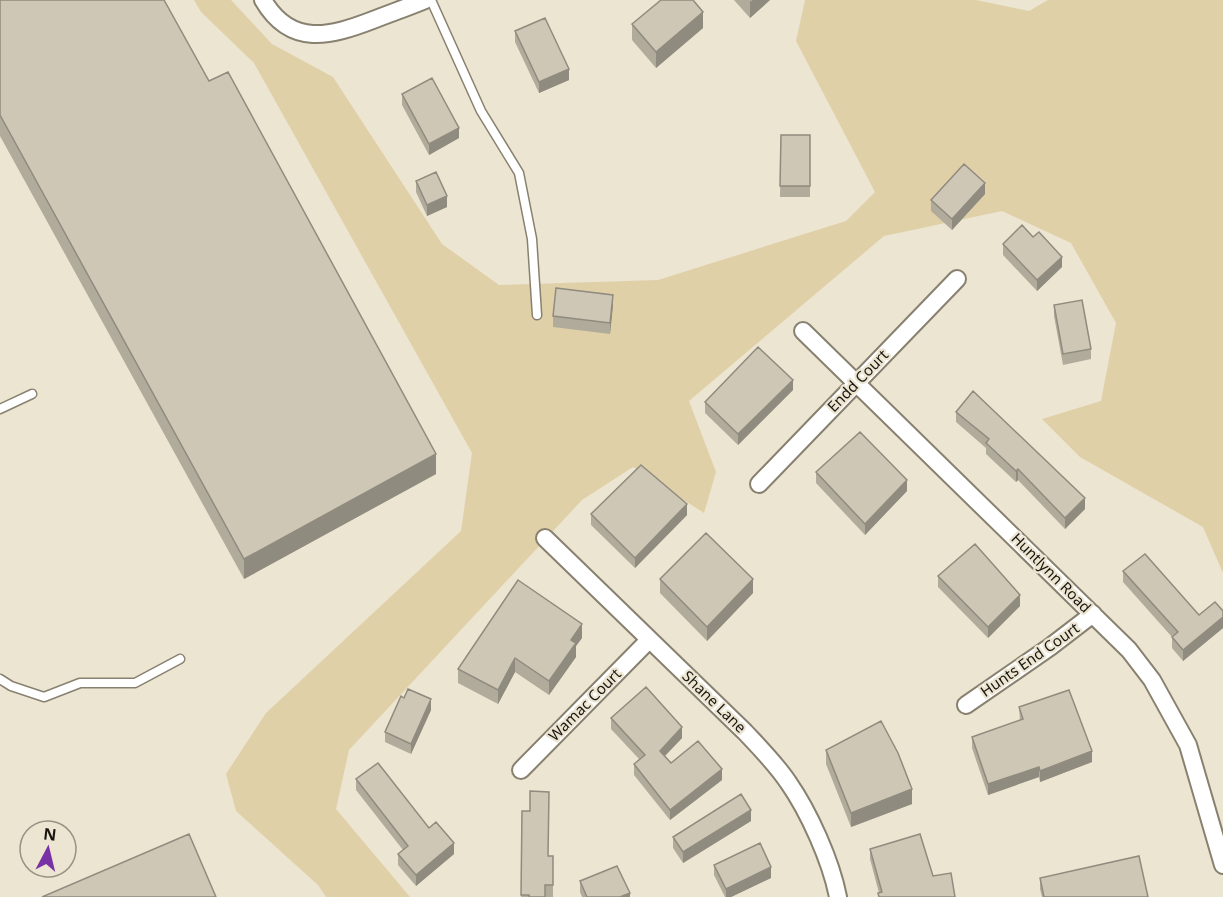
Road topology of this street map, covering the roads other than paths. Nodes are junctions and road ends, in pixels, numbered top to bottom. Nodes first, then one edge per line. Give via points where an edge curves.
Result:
1 (263, 0) edge
2 (425, 0) edge
3 (431, 0) edge
4 (957, 279) dead end
5 (537, 315) dead end
6 (803, 331) dead end
7 (857, 382) junction
8 (32, 393) dead end
9 (0, 409) edge
10 (759, 484) dead end
11 (545, 538) dead end
12 (1093, 614) junction
13 (649, 640) junction
14 (180, 659) dead end
15 (0, 679) edge
16 (966, 705) dead end
17 (521, 770) dead end
18 (1223, 865) edge
19 (838, 897) edge

1 - 2 street via 284,24 320,35 348,29
3 - 5 lane via 481,111 519,173 532,239
4 - 7 street, Endd Court
6 - 7 street, Huntlynn Road
7 - 10 street, Endd Court
7 - 12 street, Huntlynn Road
8 - 9 lane
11 - 13 street, Shane Lane
12 - 16 street, Hunts End Court
12 - 18 street, Huntlynn Road via 1129,650 1172,713 1192,756
13 - 17 street, Wamac Court
13 - 19 street, Shane Lane via 746,732 788,782 827,857
14 - 15 lane via 135,683 80,684 44,697

